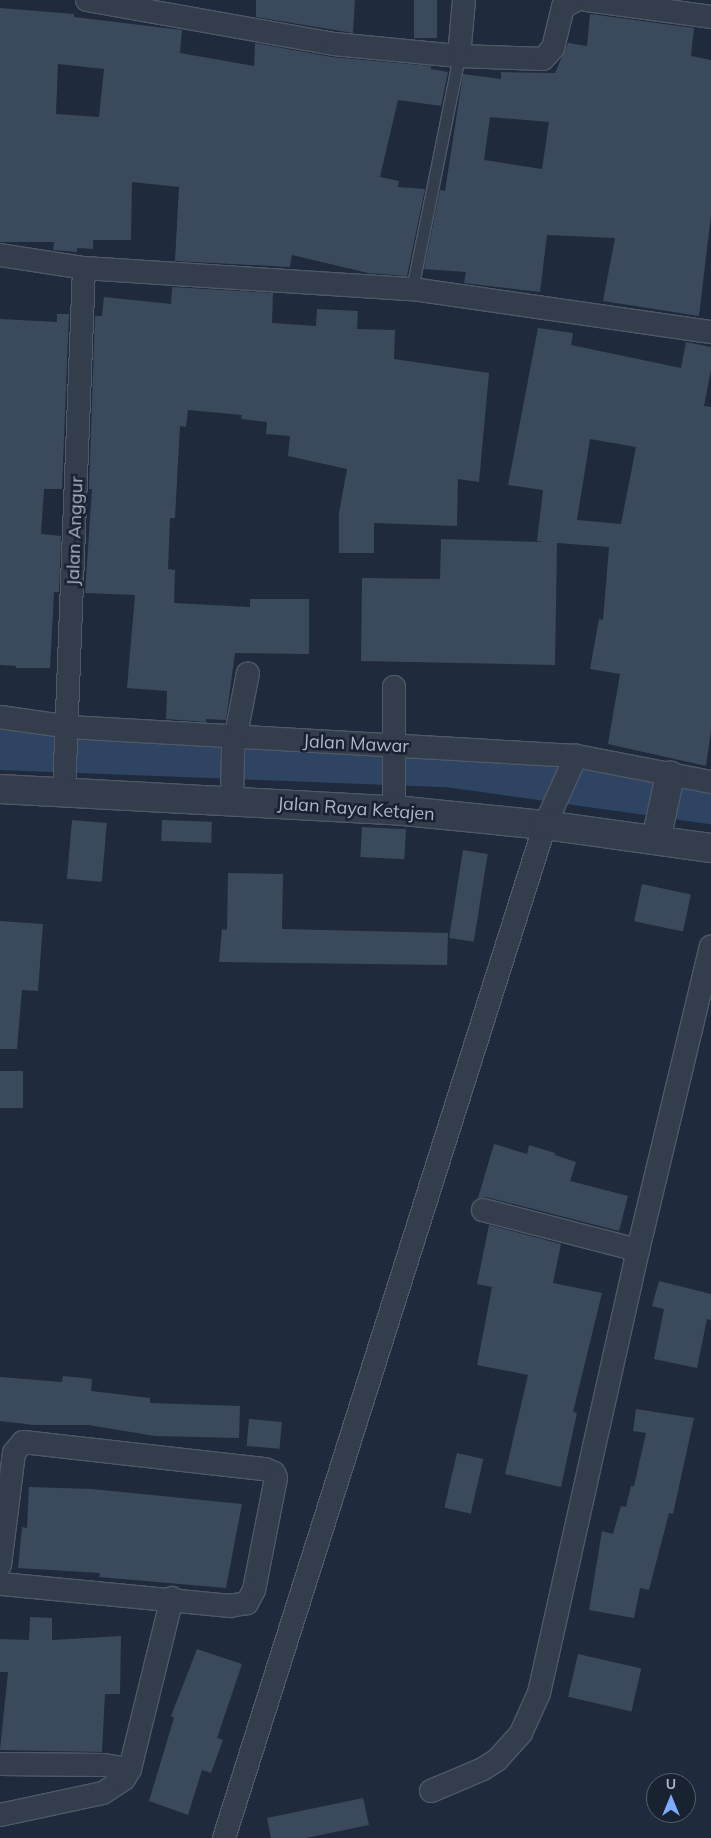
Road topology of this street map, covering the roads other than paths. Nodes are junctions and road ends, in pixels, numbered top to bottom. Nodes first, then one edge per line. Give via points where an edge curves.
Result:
1 (88, 0) edge
2 (464, 0) edge
3 (576, 0) edge
4 (587, 0) edge
5 (711, 17) edge
6 (459, 56) junction
7 (0, 255) edge
8 (84, 268) junction
9 (412, 289) junction
10 (711, 332) edge
11 (248, 673) dead end
12 (394, 687) dead end
13 (0, 717) edge
14 (68, 733) junction
15 (235, 744) junction
16 (394, 752) junction
17 (573, 762) junction
18 (711, 782) edge
19 (668, 783) junction
20 (64, 787) junction
21 (0, 789) edge
22 (231, 795) junction
23 (394, 799) junction
24 (551, 814) junction
25 (658, 832) junction
26 (711, 848) edge
27 (711, 947) edge
28 (483, 1210) dead end
29 (638, 1250) junction
30 (0, 1565) edge
31 (0, 1584) edge
32 (172, 1598) junction
33 (0, 1764) edge
34 (130, 1769) junction
35 (430, 1791) dead end
36 (0, 1815) edge
37 (224, 1838) edge

1 - 6 street via 334,44
2 - 6 street
3 - 6 street via 563,7 553,48 543,59
4 - 5 street
6 - 9 lane
7 - 8 street
8 - 9 street
8 - 14 street, Jalan Anggur
9 - 10 street
11 - 15 street
12 - 16 street
13 - 14 street, Jalan Mawar
14 - 15 street, Jalan Mawar
14 - 20 street, Jalan Anggur
15 - 16 street, Jalan Mawar
15 - 22 street
16 - 17 street, Jalan Mawar
16 - 23 street
17 - 19 street, Jalan Mawar
17 - 24 street
18 - 19 street, Jalan Mawar
19 - 25 street
20 - 21 street, Jalan Raya Ketajen
20 - 22 street, Jalan Raya Ketajen
22 - 23 street, Jalan Raya Ketajen
23 - 24 street, Jalan Raya Ketajen
24 - 25 street, Jalan Raya Ketajen
24 - 37 street
25 - 26 street, Jalan Raya Ketajen
27 - 29 street
28 - 29 street
29 - 35 street via 535,1707 516,1741 497,1760
30 - 32 street via 14,1453 23,1442 262,1468 274,1473 275,1485 251,1598 239,1606 230,1606
31 - 32 street
32 - 34 street
33 - 34 street via 104,1765
34 - 36 street via 111,1791

